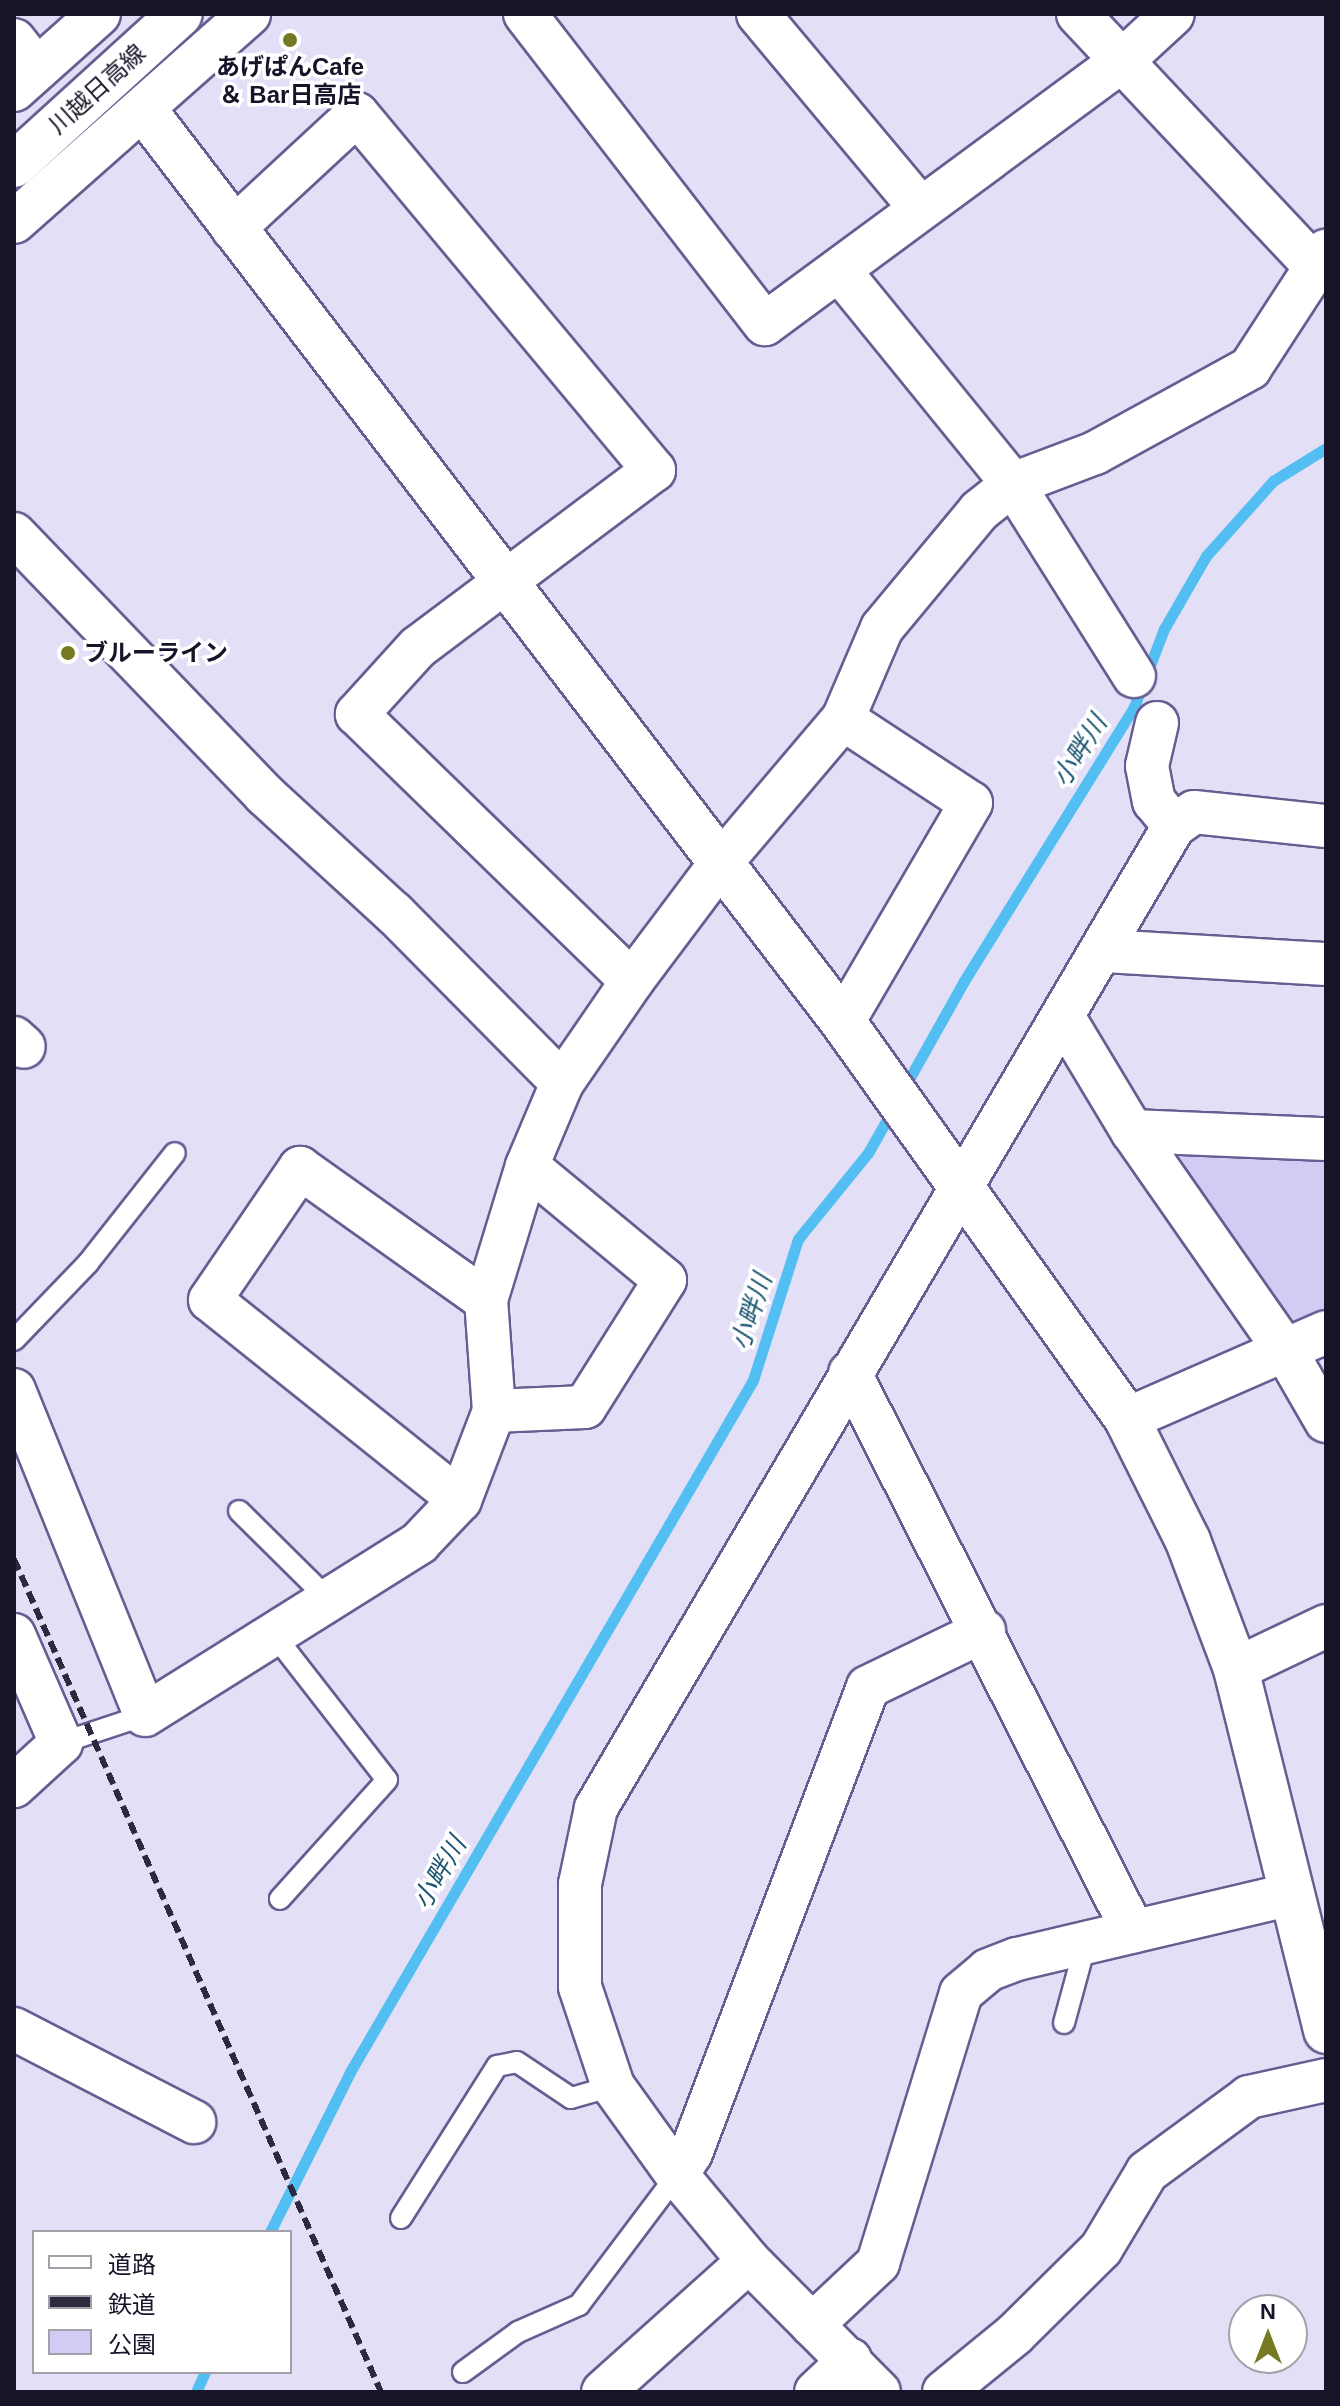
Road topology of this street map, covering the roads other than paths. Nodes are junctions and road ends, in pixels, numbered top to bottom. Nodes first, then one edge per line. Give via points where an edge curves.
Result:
1 (99, 14) edge
2 (180, 14) edge
3 (249, 14) edge
4 (525, 14) edge
5 (758, 14) edge
6 (1078, 14) edge
7 (1173, 14) edge
8 (1122, 61) junction
9 (22, 66) edge
10 (144, 110) junction
11 (14, 165) edge
12 (920, 208) junction
13 (14, 222) edge
14 (233, 229) junction
15 (1321, 259) edge
16 (839, 270) junction
17 (1013, 484) junction
18 (14, 534) edge
19 (502, 580) junction
20 (1134, 676) dead end
21 (843, 719) junction
22 (1157, 723) dead end
23 (1174, 826) junction
24 (1326, 826) edge
25 (719, 865) junction
26 (1105, 951) junction
27 (1326, 964) edge
28 (632, 981) junction
29 (1064, 1018) junction
30 (849, 1031) junction
31 (562, 1083) junction
32 (1132, 1131) junction
33 (1326, 1139) edge
34 (175, 1153) dead end
35 (527, 1166) junction
36 (955, 1179) junction
37 (486, 1300) junction
38 (1326, 1332) edge
39 (14, 1340) edge
40 (1285, 1350) junction
41 (850, 1373) junction
42 (14, 1390) edge
43 (494, 1411) junction
44 (1127, 1419) junction
45 (1326, 1421) edge
46 (460, 1500) junction
47 (239, 1511) dead end
48 (328, 1599) junction
49 (1326, 1626) edge
50 (984, 1631) junction
51 (14, 1635) edge
52 (275, 1636) junction
53 (1236, 1669) junction
54 (145, 1715) junction
55 (61, 1743) junction
56 (14, 1786) edge
57 (1292, 1894) junction
58 (280, 1899) dead end
59 (1133, 1931) junction
60 (1086, 1942) junction
61 (1064, 2023) dead end
62 (14, 2029) edge
63 (1326, 2031) edge
64 (1326, 2080) edge
65 (613, 2086) junction
66 (194, 2122) dead end
67 (677, 2175) junction
68 (401, 2218) dead end
69 (749, 2261) junction
70 (812, 2325) junction
71 (850, 2360) junction
72 (463, 2372) dead end
73 (603, 2392) edge
74 (816, 2392) edge
75 (879, 2392) edge
76 (944, 2392) edge

1 - 9 street
2 - 11 street, 川越日高線
3 - 10 street
4 - 16 street via 765,324
5 - 12 street
6 - 8 street
7 - 8 street
8 - 12 street
8 - 15 street
10 - 13 street
10 - 14 street
12 - 16 street
14 - 19 street
14 - 19 street via 357,114 654,470
15 - 17 street via 1250,368 1095,453
16 - 17 street
17 - 20 street
17 - 21 street via 979,511 882,628
18 - 31 street via 265,795 394,913
19 - 25 street
19 - 28 street via 418,647 357,714
21 - 25 street
21 - 30 street via 971,803
22 - 23 street via 1147,766 1154,801
23 - 24 street via 1194,812
23 - 26 street
25 - 28 street
25 - 30 street
26 - 27 street
26 - 29 street
28 - 31 street
29 - 32 street
29 - 36 street
30 - 36 street
31 - 35 street
32 - 33 street
32 - 40 street
34 - 39 lane via 88,1263
35 - 37 street
35 - 43 street via 665,1280 585,1407
36 - 41 street
36 - 44 street
37 - 43 street
37 - 46 street via 300,1168 210,1300
38 - 40 street
40 - 44 street
40 - 45 street
41 - 50 street
41 - 65 street via 596,1808 580,1884 577,1945 580,1987
42 - 54 street
43 - 46 street
44 - 53 street via 1188,1541
46 - 48 street via 419,1543
47 - 48 lane
48 - 52 street
49 - 53 street
50 - 59 street
50 - 67 street via 868,1687 691,2153
51 - 55 street
52 - 54 street
52 - 58 lane via 387,1780
53 - 57 street
54 - 55 lane
55 - 56 street
57 - 59 street
57 - 63 street
59 - 60 street
60 - 61 lane
60 - 70 street via 988,1970 961,1993 878,2263
62 - 66 street
64 - 76 street via 1249,2097 1147,2172 1101,2249 1015,2334
65 - 67 street
65 - 68 lane via 571,2098 517,2062 497,2066
67 - 69 street
67 - 72 lane via 579,2305 518,2332
69 - 70 street
69 - 73 street
70 - 71 street
71 - 74 street
71 - 75 street

